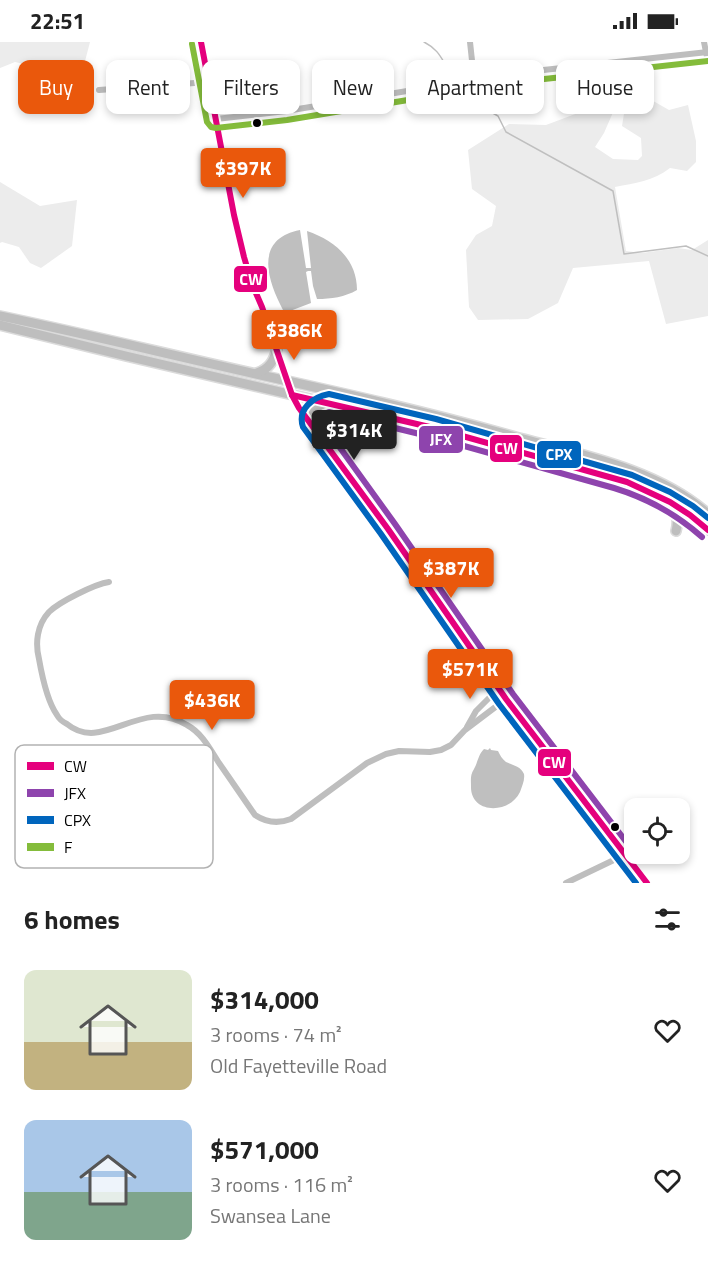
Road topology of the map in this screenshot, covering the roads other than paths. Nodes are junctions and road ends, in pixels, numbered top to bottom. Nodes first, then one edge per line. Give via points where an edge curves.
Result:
1 (201, 42) edge
2 (470, 42) edge
3 (704, 42) edge
4 (707, 52) edge
5 (204, 60) edge
6 (472, 60) edge
7 (708, 62) edge
8 (544, 69) edge
9 (202, 82) edge
10 (99, 90) dead end
11 (406, 91) edge
12 (215, 114) edge
13 (216, 119) junction
14 (0, 316) edge
15 (0, 325) edge
16 (277, 349) junction
17 (255, 374) junction
18 (288, 381) junction
19 (292, 395) junction
20 (329, 403) junction
21 (310, 422) junction
22 (674, 504) junction
23 (708, 514) edge
24 (708, 530) edge
25 (676, 531) dead end
26 (109, 582) dead end
27 (499, 688) junction
28 (506, 699) junction
29 (465, 730) junction
30 (207, 745) edge
31 (213, 754) edge
32 (624, 853) joint
33 (632, 864) edge
34 (566, 883) edge
35 (647, 883) edge

1 - 5 street
2 - 6 street
3 - 4 street
4 - 7 street
4 - 8 street
9 - 10 street
11 - 13 street
12 - 13 street
13 - 16 street via 246,266
14 - 17 highway
15 - 19 highway
16 - 17 highway via 269,367
16 - 18 street
17 - 18 highway
18 - 19 street
18 - 23 highway via 467,423 640,473
19 - 20 highway
19 - 21 street
20 - 21 highway via 314,410
20 - 22 highway via 607,476 637,485
21 - 27 street
22 - 24 highway
22 - 25 highway
26 - 30 street via 51,610 39,628 37,652 57,717 85,734 164,716 192,728
27 - 28 street
27 - 29 street via 476,711
28 - 29 street
28 - 32 street
29 - 31 street via 441,750 399,751 367,763 291,819 279,823 255,815
32 - 34 street
33 - 35 street

